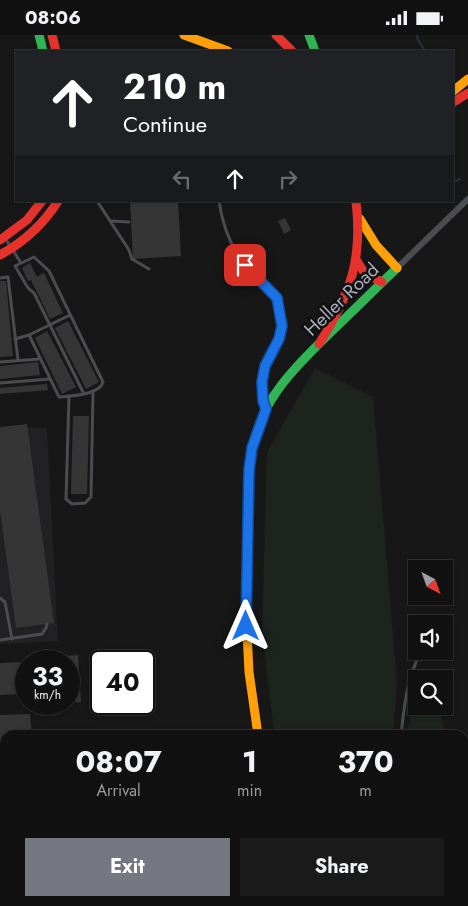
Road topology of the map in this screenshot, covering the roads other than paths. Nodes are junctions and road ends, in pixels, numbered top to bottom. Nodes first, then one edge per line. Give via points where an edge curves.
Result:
1 (39, 35) edge
2 (52, 35) edge
3 (184, 35) edge
4 (276, 35) edge
5 (309, 35) edge
6 (43, 50) edge
7 (56, 50) edge
8 (226, 50) edge
9 (291, 50) edge
10 (315, 50) edge
11 (468, 79) edge
12 (454, 90) edge
13 (468, 93) edge
14 (454, 102) edge
15 (468, 199) edge
16 (41, 202) edge
17 (57, 202) edge
18 (219, 202) edge
19 (356, 202) edge
20 (100, 203) edge
21 (358, 215) junction
22 (111, 221) junction
23 (129, 222) dead end
24 (3, 239) edge
25 (12, 249) junction
26 (0, 255) edge
27 (358, 261) junction
28 (21, 263) junction
29 (397, 268) junction
30 (149, 269) dead end
31 (0, 278) edge
32 (382, 283) junction
33 (70, 315) junction
34 (49, 324) junction
35 (29, 335) junction
36 (15, 339) junction
37 (319, 344) junction
38 (40, 359) junction
39 (18, 360) junction
40 (0, 361) edge
41 (50, 379) junction
42 (0, 383) edge
43 (93, 391) junction
44 (84, 394) junction
45 (69, 396) junction
46 (266, 409) junction
47 (0, 598) edge
48 (47, 624) dead end
49 (12, 639) junction
50 (0, 640) edge
51 (417, 660) edge
52 (257, 730) edge
53 (402, 730) edge

1 - 6 main road
2 - 7 main road
3 - 8 main road
4 - 9 main road
5 - 10 main road
11 - 12 main road
13 - 14 main road
15 - 29 street, Heller Road
16 - 24 main road via 27,220
17 - 25 main road via 46,219
18 - 46 lane via 227,234 236,252 254,276 277,298 282,318 281,332 263,375
19 - 21 main road
20 - 22 lane
21 - 27 main road
21 - 29 main road via 372,242
22 - 23 lane
22 - 30 lane via 132,259
24 - 25 lane
25 - 26 main road
25 - 28 lane
27 - 32 main road via 366,274
27 - 37 main road via 345,301
28 - 33 lane via 34,257 49,271
28 - 34 lane via 16,266
29 - 32 main road, Heller Road
31 - 36 lane via 8,277
32 - 37 main road, Heller Road
33 - 34 lane
33 - 43 lane via 103,382
34 - 35 lane
34 - 44 lane
35 - 36 lane
35 - 38 lane
36 - 39 lane
37 - 46 main road, Heller Road via 295,367
38 - 39 lane
38 - 41 lane
39 - 40 lane
41 - 42 lane
41 - 45 lane via 59,397
43 - 44 lane
43 - 45 lane via 91,497 85,503 72,505 66,499
44 - 45 lane
46 - 52 main road, Heller Road via 252,448 248,488 247,640
47 - 49 lane via 5,603
48 - 49 lane via 42,634
49 - 50 lane
51 - 53 lane via 406,691

